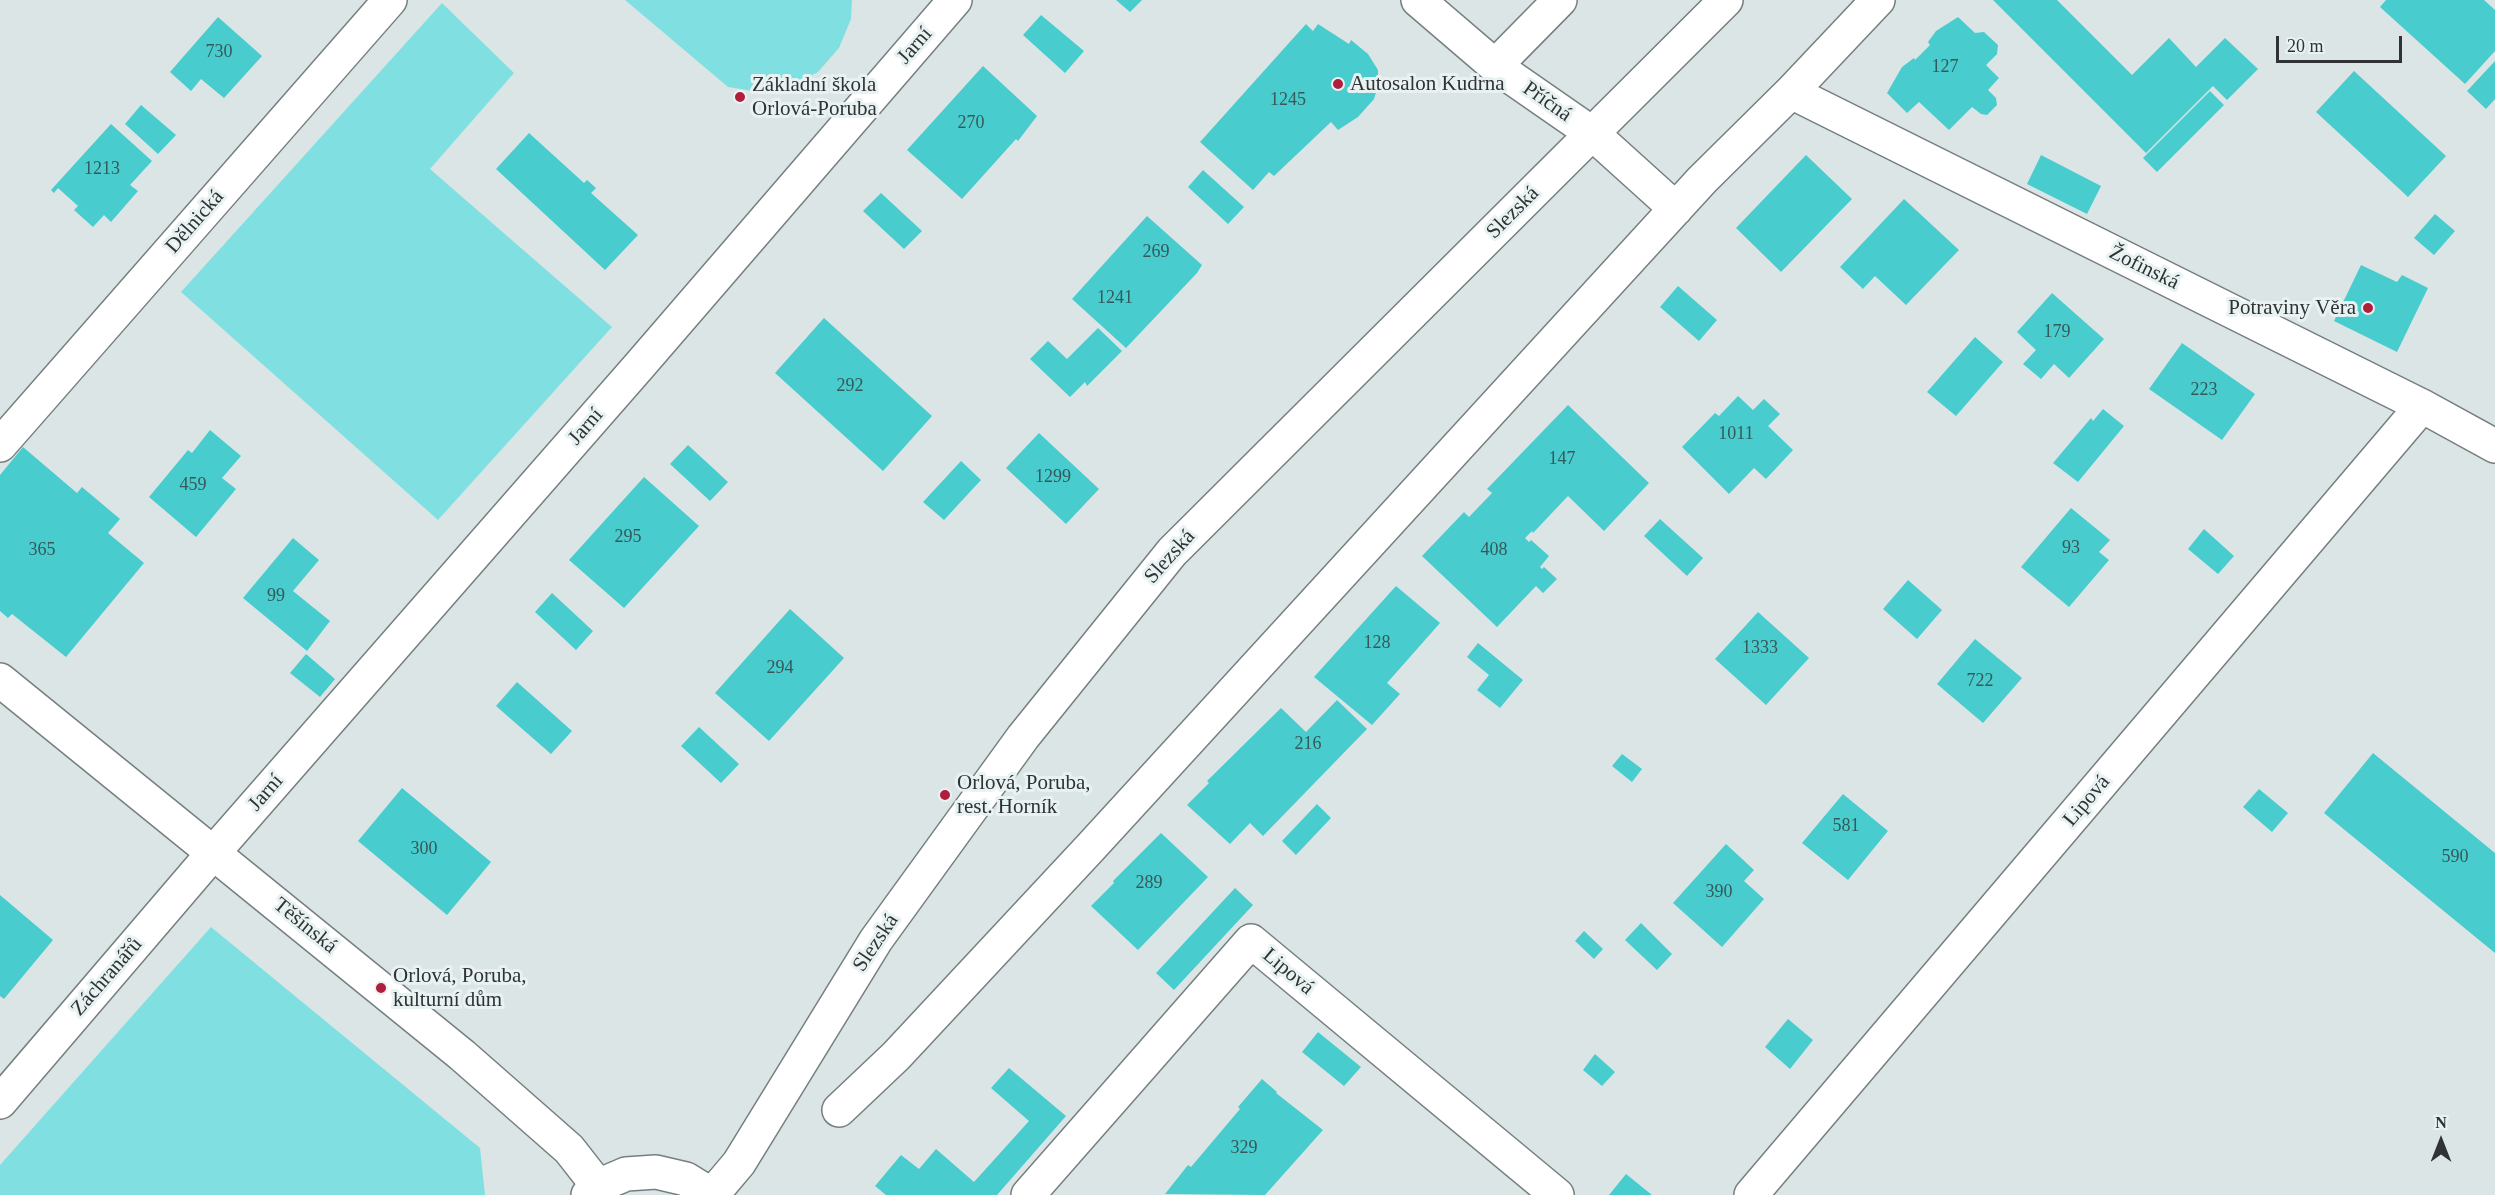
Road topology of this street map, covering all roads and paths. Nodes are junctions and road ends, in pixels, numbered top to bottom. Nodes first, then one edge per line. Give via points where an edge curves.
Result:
1 (390, 0) edge
2 (955, 0) edge
3 (1418, 0) edge
4 (1560, 0) edge
5 (1726, 0) edge
6 (1878, 0) edge
7 (1496, 66) junction
8 (1791, 92) junction
9 (1593, 134) junction
10 (1676, 209) junction
11 (2422, 406) junction
12 (0, 445) edge
13 (2495, 446) edge
14 (0, 680) edge
15 (214, 852) junction
16 (0, 1102) edge
17 (839, 1110) dead end
18 (593, 1191) edge
19 (712, 1195) edge
20 (1028, 1195) edge
21 (1557, 1195) edge
22 (1751, 1195) edge

1 - 12 street, Dělnická
2 - 15 street, Jarní
3 - 7 street, Příčná
4 - 7 street
5 - 9 street, Slezská
6 - 8 street
7 - 9 street, Příčná
8 - 10 street
8 - 11 street, Žofinská
9 - 10 street, Příčná
9 - 19 street, Slezská via 1172,552 1023,736 876,940 739,1162
10 - 17 street via 1090,848 896,1056
11 - 13 street, Žofinská
11 - 22 street, Lipová
14 - 15 street, Těšínská
15 - 16 street, Záchranářů
15 - 18 street, Těšínská via 471,1063 569,1149
18 - 19 street via 626,1174 656,1172 686,1179
20 - 21 street, Lipová via 1251,941

